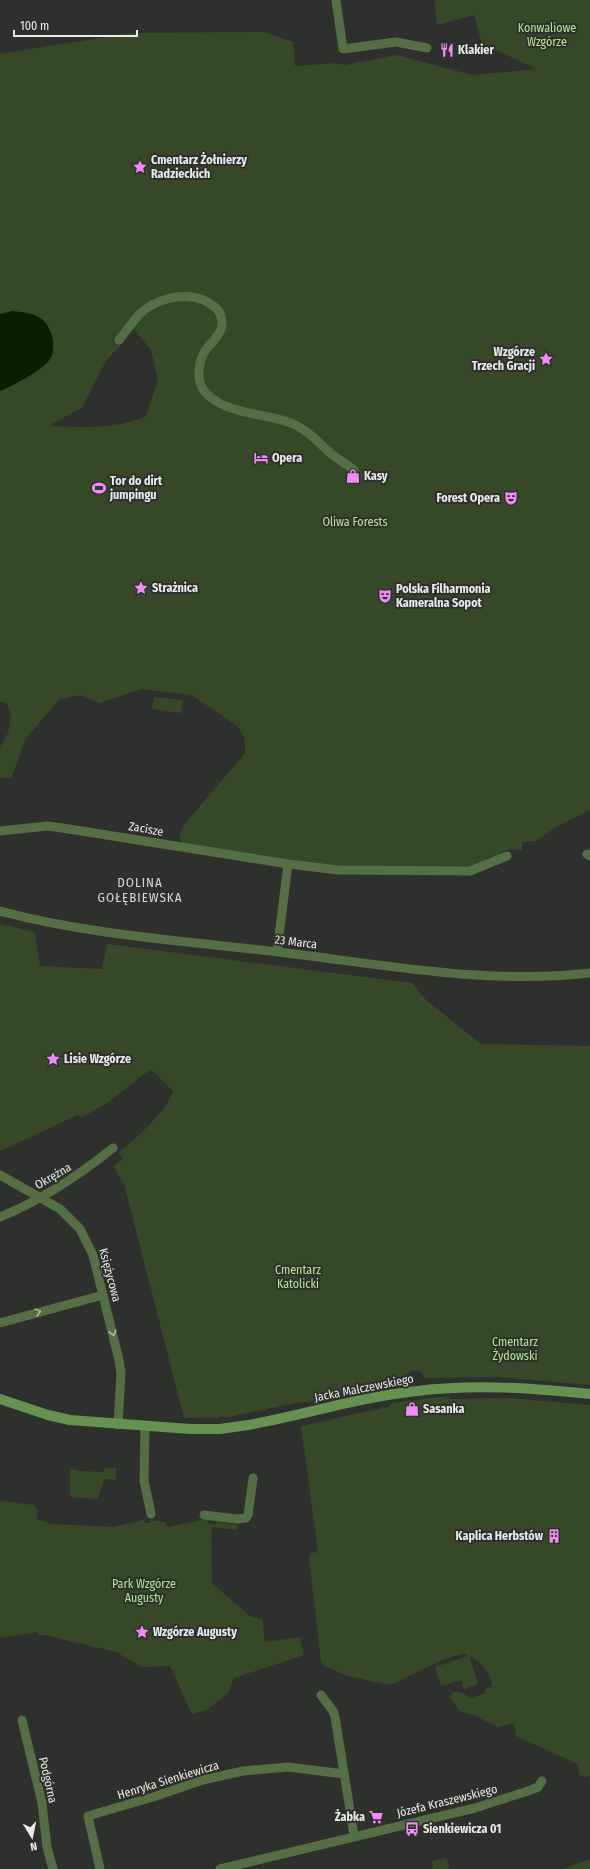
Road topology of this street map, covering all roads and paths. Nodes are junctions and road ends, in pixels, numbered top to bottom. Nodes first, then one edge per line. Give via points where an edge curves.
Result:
1 (336, 0) edge
2 (427, 48) dead end
3 (119, 340) dead end
4 (354, 470) dead end
5 (0, 831) edge
6 (507, 856) dead end
7 (288, 864) junction
8 (0, 911) edge
9 (277, 952) junction
10 (590, 973) edge
11 (113, 1148) dead end
12 (0, 1175) edge
13 (42, 1197) junction
14 (0, 1217) edge
15 (103, 1295) junction
16 (0, 1323) edge
17 (590, 1394) edge
18 (0, 1399) edge
19 (118, 1425) junction
20 (145, 1426) junction
21 (253, 1478) dead end
22 (151, 1514) dead end
23 (204, 1515) dead end
24 (321, 1695) dead end
25 (22, 1720) dead end
26 (344, 1774) junction
27 (542, 1781) dead end
28 (354, 1835) junction
29 (234, 1867) edge
30 (53, 1869) edge
31 (100, 1869) edge
32 (220, 1869) edge

1 - 2 street via 343,50 396,42
3 - 4 street via 144,311 164,299 187,296 210,303 219,311 222,321 221,329 201,358 199,378 205,391 227,406 300,427
5 - 7 street, Zacisze via 47,826
6 - 7 street, Zacisze via 470,871 338,870
7 - 9 street
8 - 9 street, 23 Marca via 69,926
9 - 10 street, 23 Marca via 483,977 534,978
11 - 13 street, Okrężna via 82,1173
12 - 13 street, Księżycowa
13 - 14 street, Okrężna
13 - 15 street, Księżycowa via 60,1209 80,1229 93,1255
16 -> 15 street
15 -> 19 street, Księżycowa via 121,1372
17 - 20 main road, Jacka Malczewskiego via 515,1388 445,1388 393,1394 267,1422 220,1428 190,1430
18 - 19 main road, Jacka Malczewskiego via 70,1420
19 - 20 main road, Jacka Malczewskiego
20 - 22 street via 144,1480
21 - 23 street via 246,1518
24 - 26 street via 333,1711
25 - 30 street, Podgórna via 42,1803 47,1847
26 - 28 street
26 - 31 street, Henryka Sienkiewicza via 288,1767 243,1771 203,1780 88,1816
27 - 28 street, Józefa Kraszewskiego via 531,1790 495,1802
28 - 29 street, Józefa Kraszewskiego
29 - 32 street, Józefa Kraszewskiego

